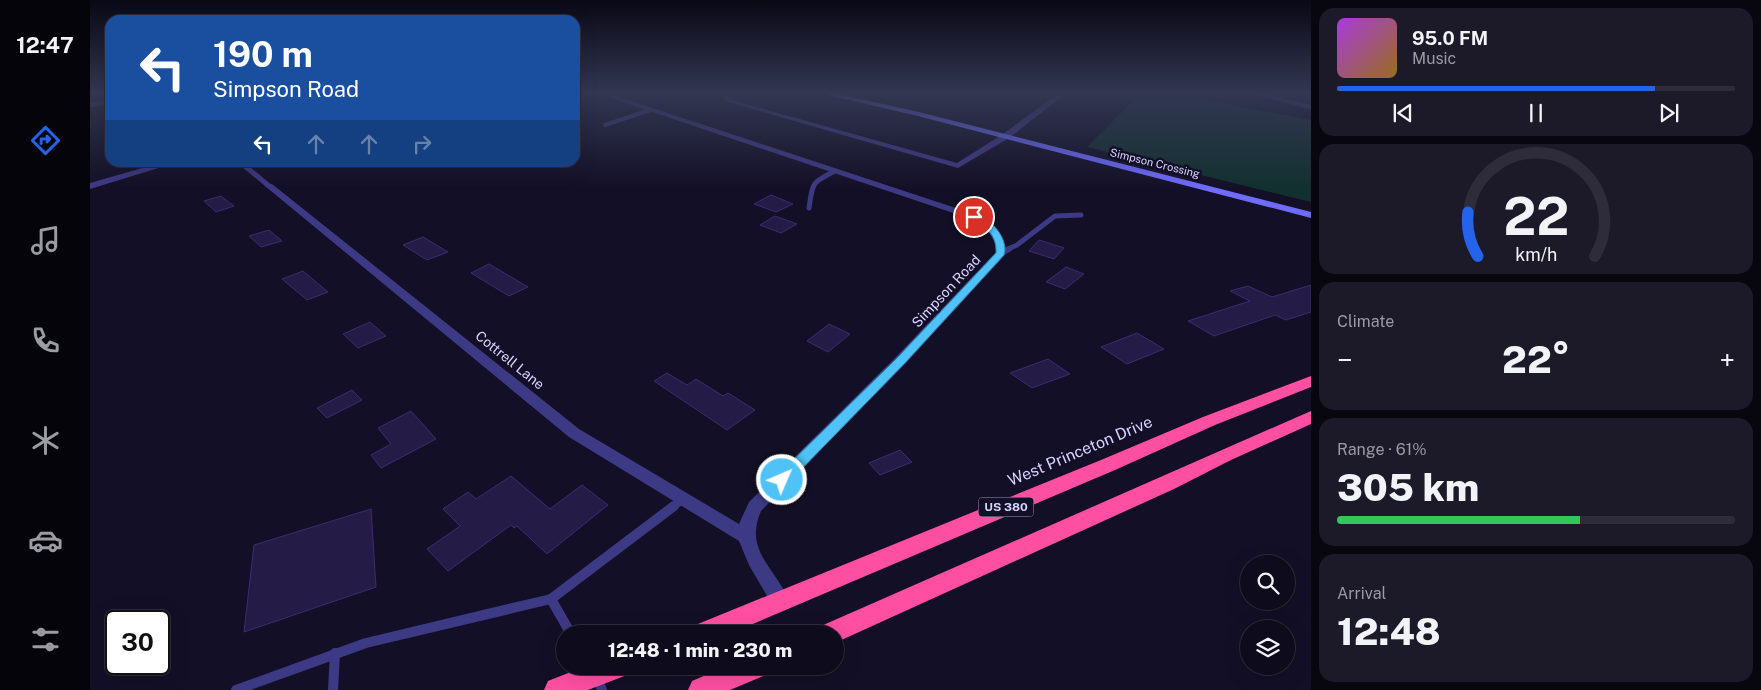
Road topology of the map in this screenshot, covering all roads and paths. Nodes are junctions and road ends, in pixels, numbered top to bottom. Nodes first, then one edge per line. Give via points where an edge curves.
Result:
1 (693, 124) edge
2 (811, 124) edge
3 (965, 124) edge
4 (974, 124) edge
5 (1022, 124) edge
6 (1009, 134) junction
7 (156, 167) edge
8 (246, 167) edge
9 (834, 171) junction
10 (90, 186) edge
11 (269, 186) joint
12 (1311, 207) edge
13 (809, 208) dead end
14 (1081, 215) dead end
15 (1311, 215) edge
16 (1001, 253) junction
17 (1311, 381) edge
18 (1311, 417) edge
19 (683, 499) junction
20 (746, 537) junction
21 (551, 598) junction
22 (780, 600) junction
23 (566, 625) edge
24 (722, 625) edge
25 (844, 627) edge
26 (335, 653) junction
27 (602, 675) edge
28 (736, 675) edge
29 (236, 690) edge
30 (333, 690) edge
31 (557, 690) edge
32 (702, 690) edge

1 - 9 street, Simpson Road
2 - 6 street via 958,166
3 - 6 street, Simpson Crossing
4 - 6 street
5 - 6 street
6 - 12 street
6 - 15 street, Simpson Crossing
7 - 10 street
8 - 11 lane
9 - 13 lane via 815,181
9 - 16 street, Simpson Road via 974,217 993,229 1001,242
11 - 19 street, Cottrell Lane via 568,428
14 - 16 lane via 1055,216
16 - 20 street, Simpson Road via 901,360 755,507
17 - 22 highway, West Princeton Drive / US 380 via 1168,437 1108,465
18 - 25 highway
19 - 20 street, Cottrell Lane
19 - 21 lane
20 - 22 street
21 - 23 lane
21 - 26 lane
22 - 24 highway, West Princeton Drive / US 380
26 - 29 lane
26 - 30 lane
27 - 31 highway
28 - 32 highway

